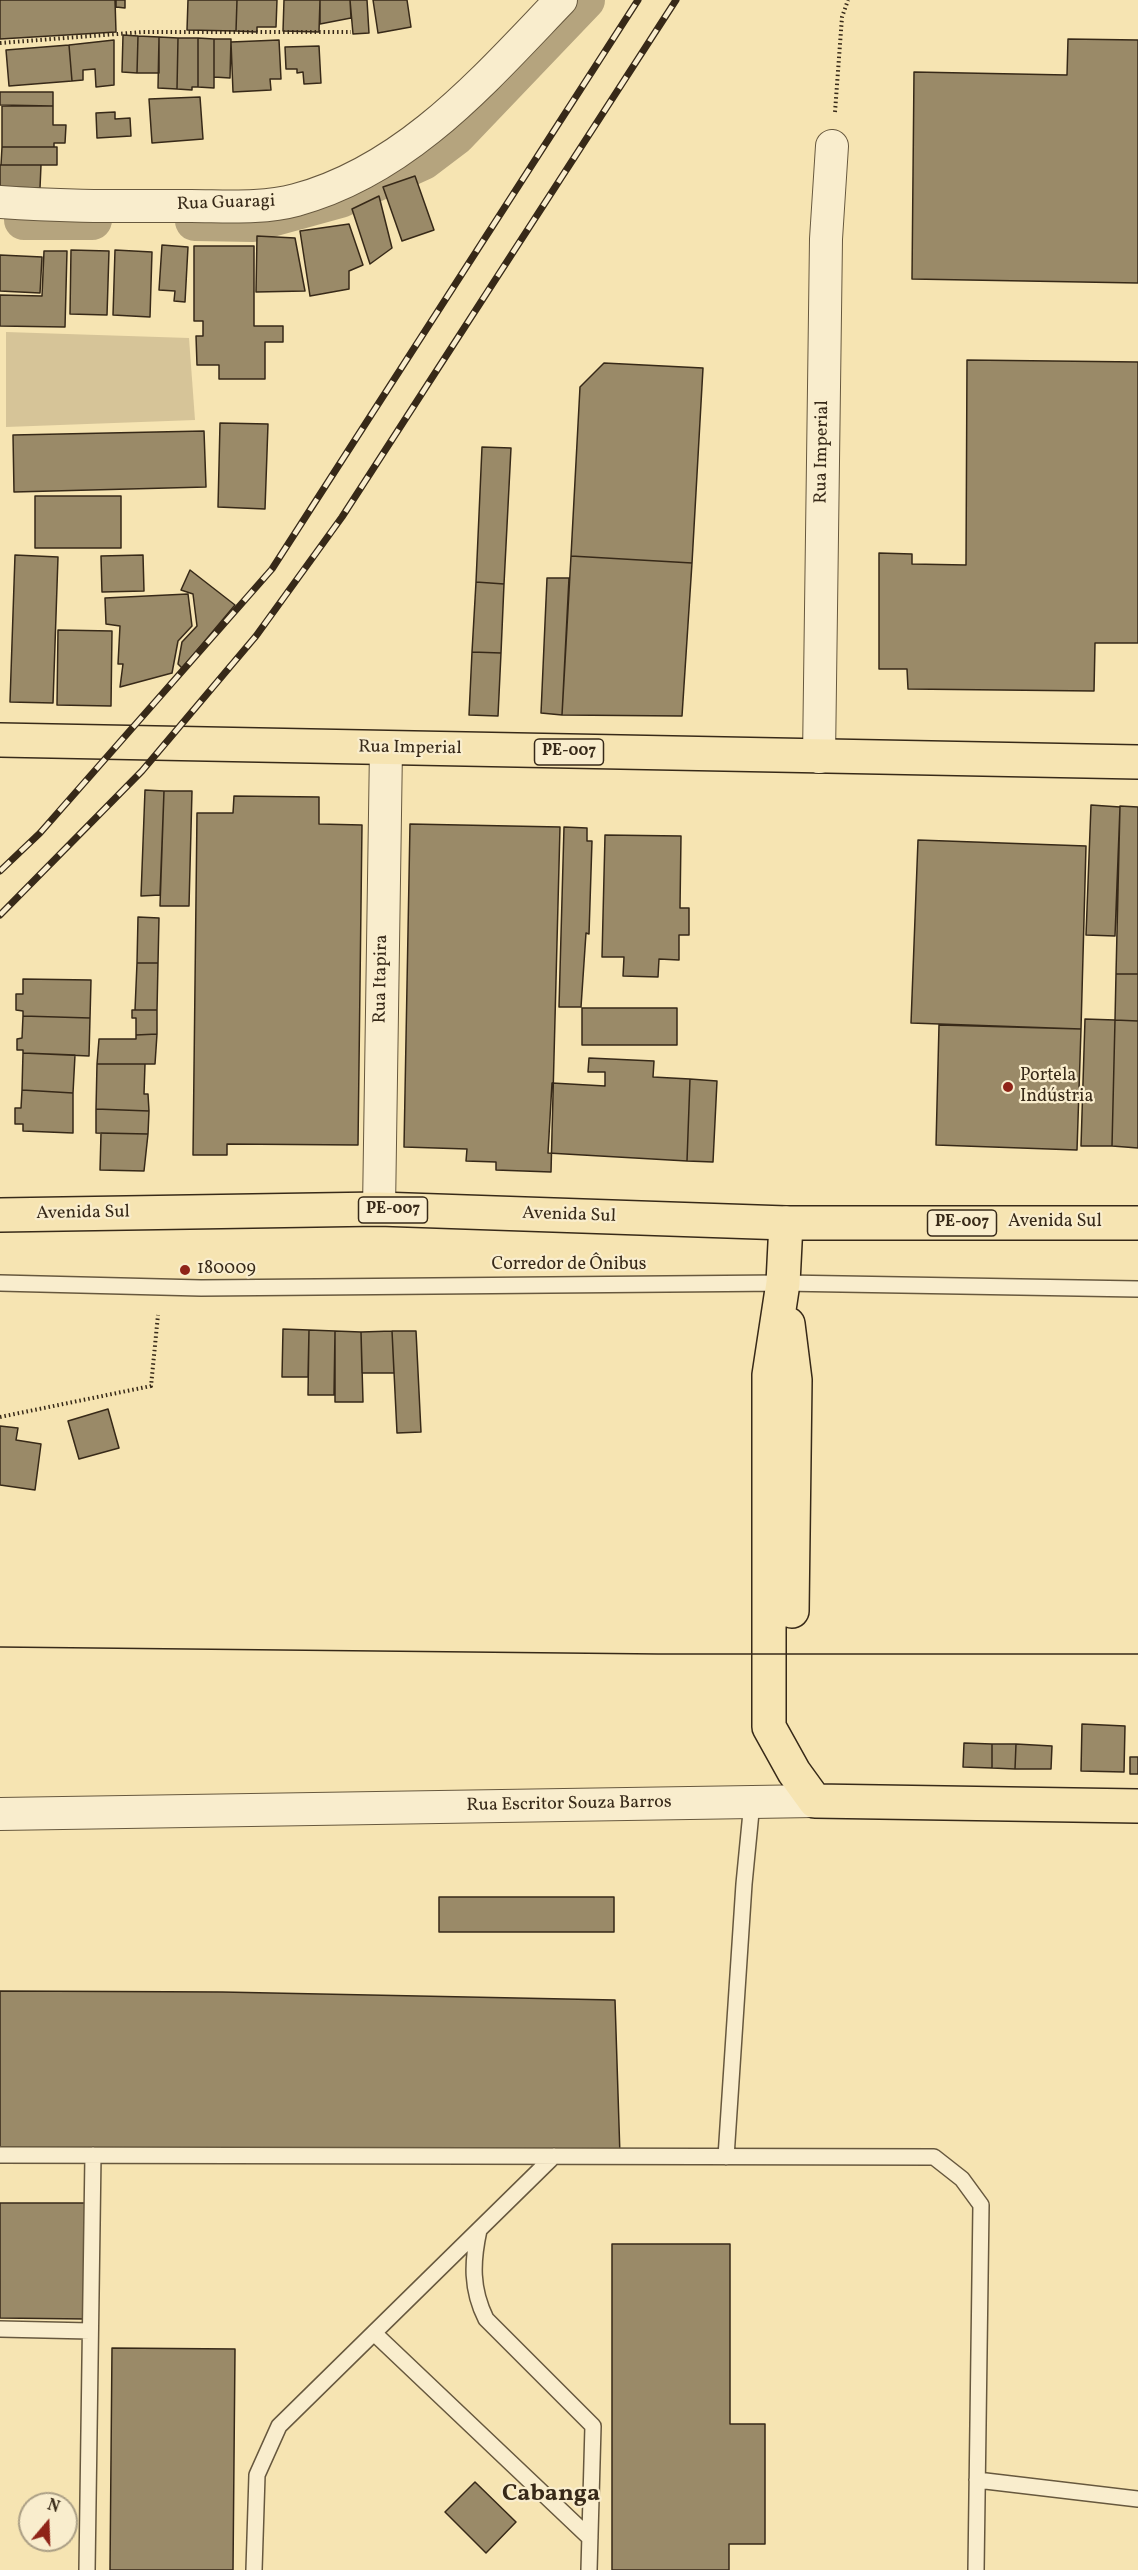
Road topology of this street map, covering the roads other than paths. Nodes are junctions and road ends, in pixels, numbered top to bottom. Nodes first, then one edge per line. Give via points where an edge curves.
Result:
1 (561, 0) edge
2 (832, 146) road end
3 (0, 202) edge
4 (0, 740) edge
5 (386, 748) junction
6 (819, 757) junction
7 (1138, 762) edge
8 (379, 1209) junction
9 (0, 1215) edge
10 (786, 1223) junction
11 (1138, 1223) edge
12 (0, 1283) edge
13 (783, 1283) junction
14 (1138, 1289) edge
15 (815, 1801) junction
16 (752, 1802) junction
17 (1138, 1806) edge
18 (0, 1814) edge
19 (0, 2155) edge
20 (93, 2156) junction
21 (554, 2156) junction
22 (726, 2157) junction
23 (479, 2230) junction
24 (0, 2329) edge
25 (90, 2331) junction
26 (374, 2333) junction
27 (977, 2480) junction
28 (1138, 2499) edge
29 (590, 2538) junction
30 (87, 2570) edge
31 (254, 2570) edge
32 (589, 2570) edge
33 (976, 2570) edge

1 - 3 street, Rua Guaragi via 467,98 406,147 345,182 294,201 248,206 57,207
2 - 6 street, Rua Imperial via 826,239
4 - 5 main road, Rua Imperial / PE-007
5 - 6 main road, Rua Imperial / PE-007
5 - 8 street, Rua Itapira
6 - 7 main road, Rua Imperial / PE-007
8 - 9 main road, Avenida Sul / PE-007
8 - 10 main road, Avenida Sul / PE-007
10 - 11 main road, Avenida Sul / PE-007
10 - 13 main road
12 - 13 lane, Corredor de Ônibus via 158,1287
13 - 14 lane, Corredor de Ônibus
13 - 15 main road via 795,1380 791,1711 794,1772
15 - 16 street, Rua Escritor Souza Barros
15 - 17 main road, Rua Escritor Souza Barros
16 - 18 street, Rua Escritor Souza Barros
16 - 22 lane
19 - 20 lane
20 - 21 lane
20 - 25 lane
21 - 22 lane
21 - 23 lane
22 - 27 lane via 934,2157 962,2180 981,2205
23 - 26 lane
23 - 29 lane via 473,2257 474,2279 477,2300 486,2319 593,2426
24 - 25 lane
25 - 30 lane
26 - 29 lane
26 - 31 lane via 279,2426 256,2475
27 - 28 lane
27 - 33 lane
29 - 32 lane

